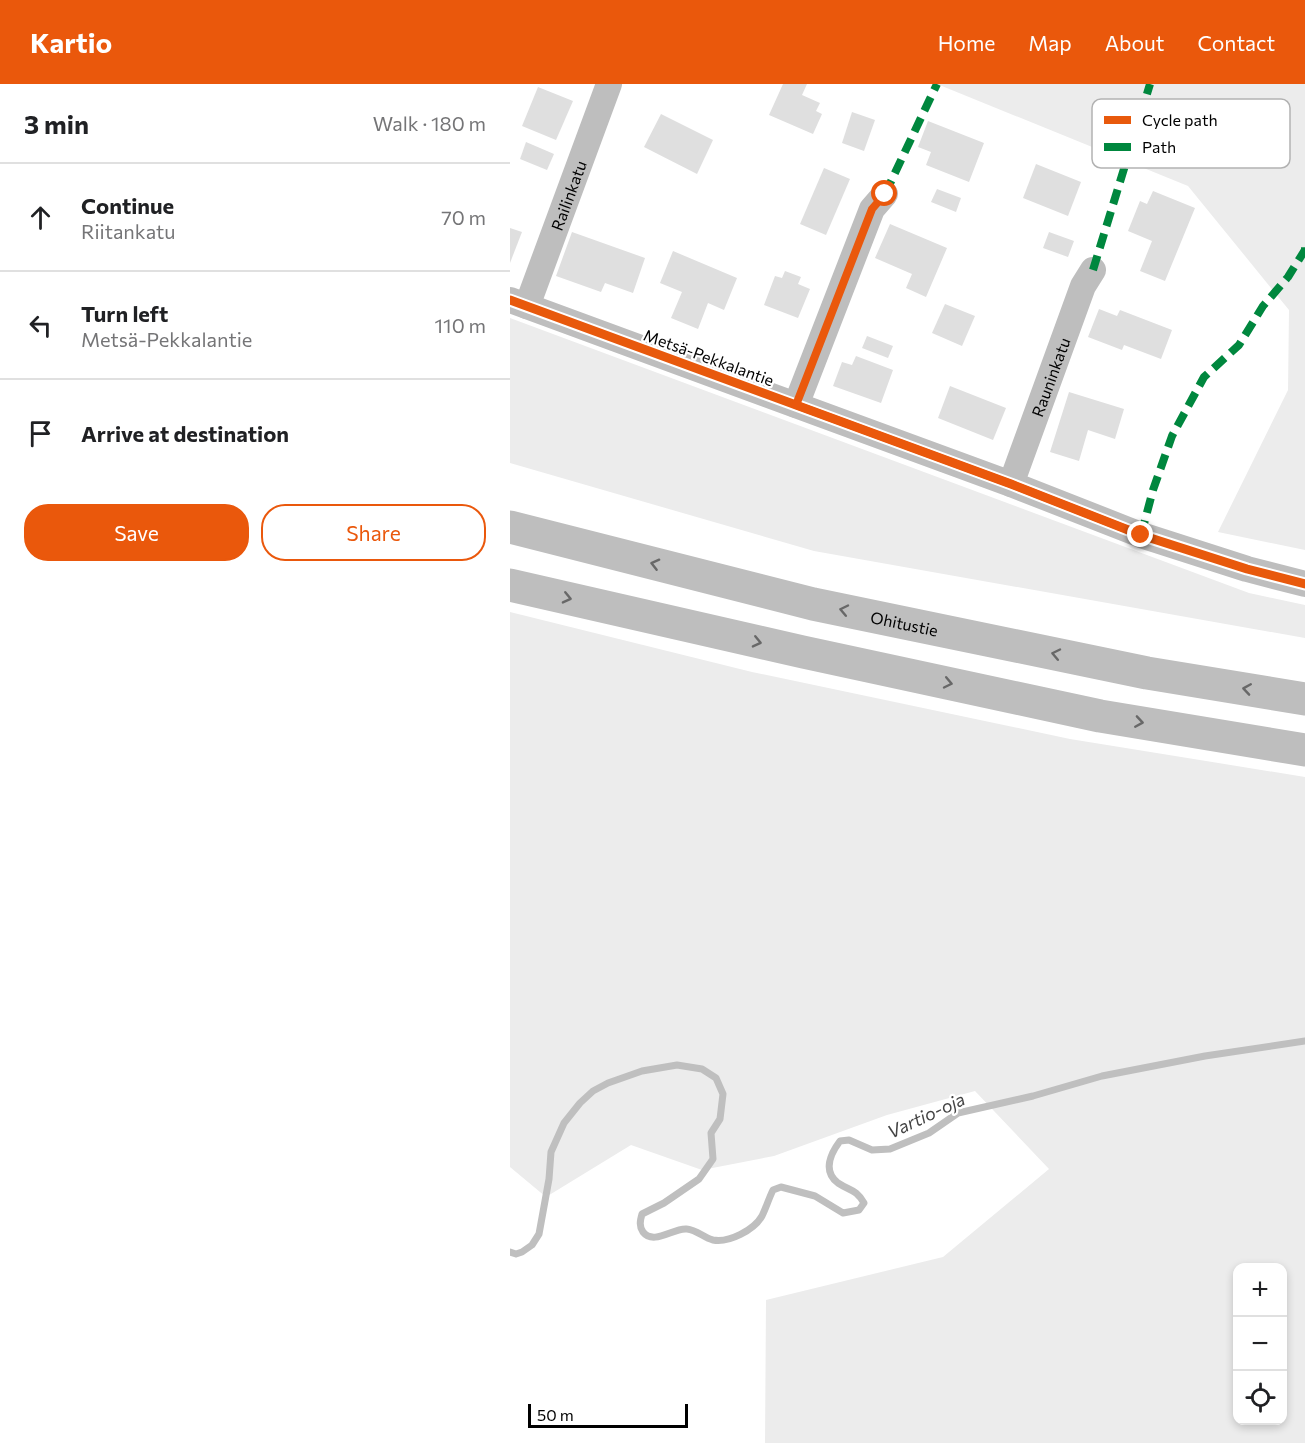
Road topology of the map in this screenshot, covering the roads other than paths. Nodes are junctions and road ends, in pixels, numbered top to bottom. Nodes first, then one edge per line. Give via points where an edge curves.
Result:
1 (609, 84) edge
2 (885, 194) dead end
3 (1093, 270) dead end
4 (519, 303) edge
5 (796, 405) junction
6 (1011, 484) junction
7 (510, 527) edge
8 (1305, 584) edge
9 (510, 585) edge
10 (1305, 699) edge
11 (1305, 750) edge

1 - 4 street, Railinkatu
2 - 5 street via 872,209
3 - 6 street, Rauninkatu via 1083,286
4 - 5 street, Metsä-Pekkalantie
5 - 6 street, Metsä-Pekkalantie
6 - 8 street, Metsä-Pekkalantie via 1151,538 1247,570
10 -> 7 highway, Ohitustie via 1147,673 813,604
9 -> 11 highway via 1100,716

